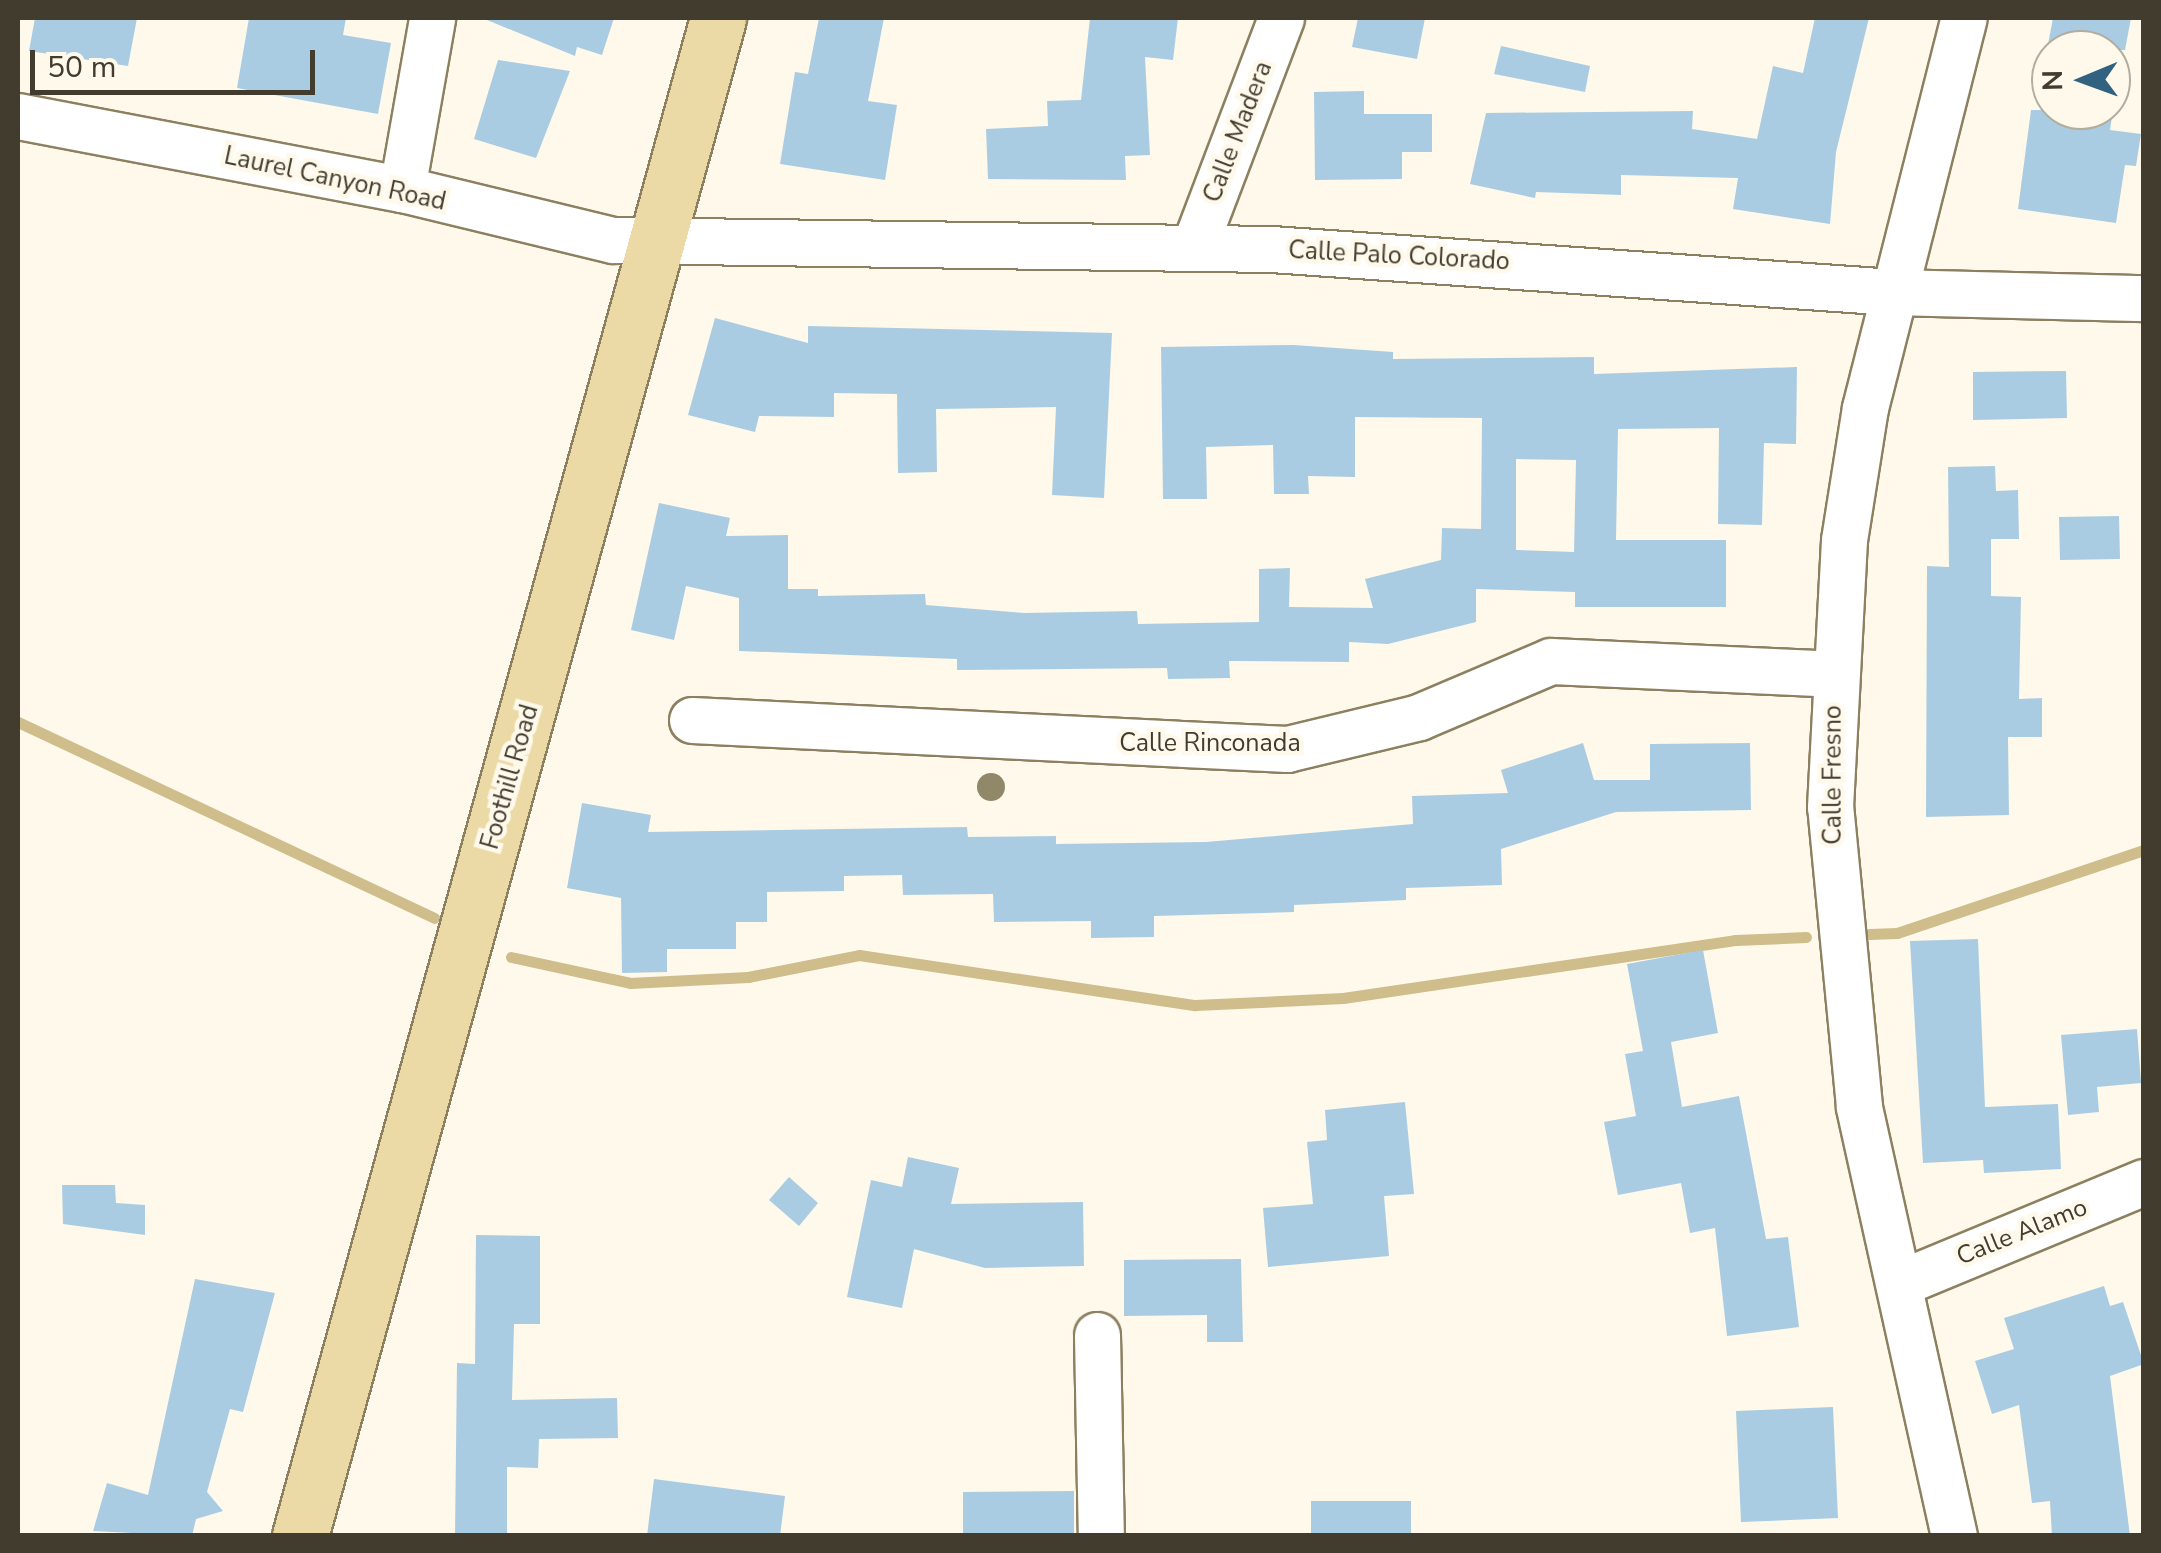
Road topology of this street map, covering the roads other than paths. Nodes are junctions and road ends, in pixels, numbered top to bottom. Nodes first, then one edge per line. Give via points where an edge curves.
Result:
1 (432, 18) edge
2 (718, 18) edge
3 (1281, 18) edge
4 (1964, 18) edge
5 (18, 116) edge
6 (402, 189) junction
7 (652, 240) junction
8 (1194, 248) junction
9 (1894, 292) junction
10 (2144, 298) edge
11 (1833, 674) junction
12 (692, 720) dead end
13 (2144, 1182) edge
14 (1900, 1283) junction
15 (1097, 1336) dead end
16 (300, 1536) edge
17 (1101, 1536) edge
18 (1954, 1536) edge

1 - 6 street
2 - 7 main road, Foothill Road
3 - 8 street, Calle Madera
4 - 9 street, Calle Fresno
5 - 6 street, Laurel Canyon Road
6 - 7 street, Laurel Canyon Road via 556,230
7 - 8 street, Calle Palo Colorado
7 - 16 main road, Foothill Road
8 - 9 street, Calle Palo Colorado via 1552,264
9 - 10 street, Calle Palo Colorado
9 - 11 street, Calle Fresno via 1865,408
11 - 12 street, Calle Rinconada via 1550,661 1419,717 1287,748
11 - 14 street, Calle Fresno via 1838,947 1859,1106
13 - 14 street, Calle Alamo
14 - 18 street, Calle Fresno
15 - 17 street

